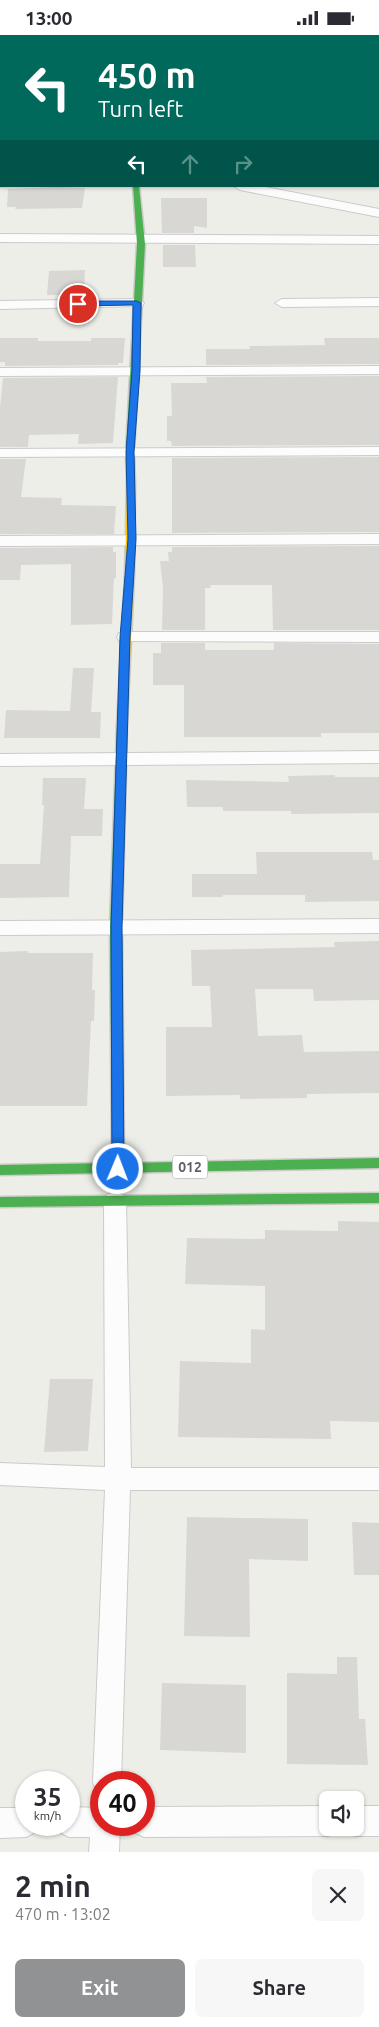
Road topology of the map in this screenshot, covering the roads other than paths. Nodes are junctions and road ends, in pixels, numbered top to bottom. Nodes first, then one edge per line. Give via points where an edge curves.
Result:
1 (136, 187) edge
2 (248, 187) edge
3 (379, 213) edge
4 (0, 238) edge
5 (379, 239) edge
6 (140, 240) junction
7 (379, 302) edge
8 (137, 303) junction
9 (282, 303) dead end
10 (0, 305) edge
11 (379, 369) edge
12 (136, 371) junction
13 (0, 372) edge
14 (379, 451) edge
15 (130, 452) junction
16 (0, 453) edge
17 (132, 539) junction
18 (379, 539) edge
19 (0, 541) edge
20 (125, 637) junction
21 (379, 637) edge
22 (379, 757) edge
23 (122, 759) junction
24 (0, 760) edge
25 (379, 926) edge
26 (116, 927) junction
27 (0, 928) edge
28 (379, 1163) edge
29 (0, 1169) edge
30 (118, 1169) junction
31 (379, 1198) edge
32 (115, 1201) junction
33 (0, 1202) edge
34 (0, 1475) edge
35 (118, 1479) junction
36 (379, 1479) edge
37 (107, 1771) edge
38 (319, 1821) edge
39 (364, 1821) edge
40 (379, 1821) edge
41 (15, 1822) edge
42 (155, 1822) edge
43 (0, 1823) edge
44 (105, 1836) edge
45 (104, 1852) edge

1 - 6 street
2 - 3 street
4 - 6 street
5 - 6 street
6 - 8 street
7 - 9 street
8 - 10 street
8 - 12 street
11 - 12 street
12 - 13 street
12 - 15 street
14 - 15 street
15 - 16 street
15 - 17 street
17 - 18 street
17 - 19 street
17 - 20 street
20 - 21 street
20 - 23 street
22 - 23 street
23 - 24 street
23 - 26 street
25 - 26 street
26 - 27 street
26 - 30 street
28 - 30 street, 012
29 - 30 street, 012
31 - 32 street
32 - 33 street
32 - 35 street
34 - 35 street
35 - 36 street
35 - 37 street
38 - 42 street
39 - 40 street
41 - 43 street
44 - 45 street

